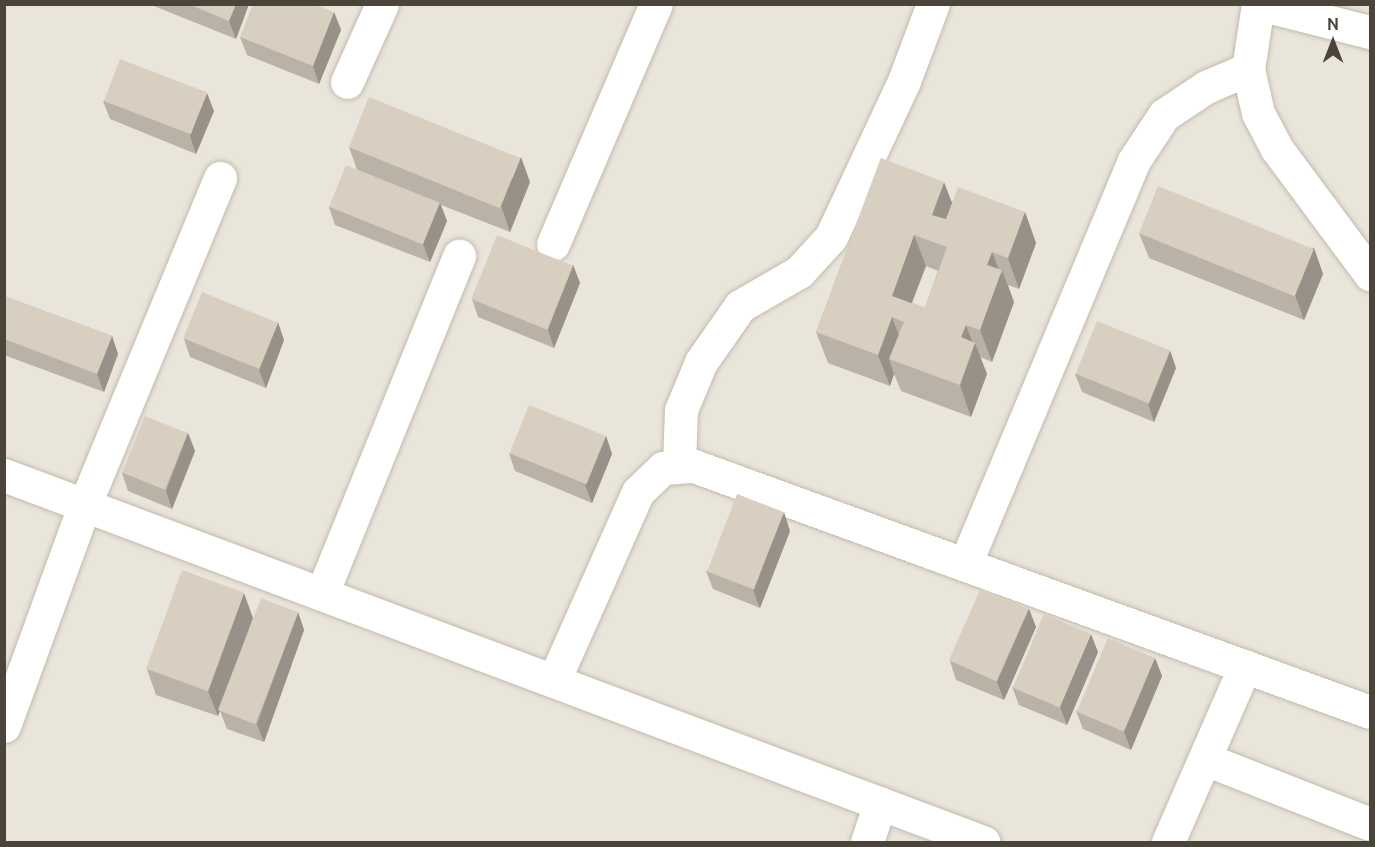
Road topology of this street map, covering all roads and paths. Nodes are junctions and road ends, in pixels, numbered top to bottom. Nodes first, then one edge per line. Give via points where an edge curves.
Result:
1 (382, 4) edge
2 (656, 4) edge
3 (933, 4) edge
4 (1259, 4) edge
5 (1371, 32) edge
6 (1248, 69) junction
7 (347, 82) dead end
8 (220, 178) dead end
9 (553, 244) dead end
10 (459, 256) dead end
11 (1371, 274) edge
12 (679, 466) junction
13 (4, 474) edge
14 (85, 504) junction
15 (966, 562) junction
16 (323, 591) junction
17 (1245, 666) junction
18 (555, 678) junction
19 (1371, 712) edge
20 (4, 726) edge
21 (1205, 759) junction
22 (880, 803) junction
23 (1371, 824) edge
24 (867, 843) edge
25 (982, 843) edge
26 (1168, 843) edge

1 - 7 street
2 - 9 street
3 - 12 street via 904,81 831,237 799,272 740,306 700,362 681,410
4 - 5 street
4 - 6 street
6 - 11 street via 1258,113 1277,149
6 - 15 street via 1206,87 1164,115 1133,162
8 - 14 street
10 - 16 street
12 - 15 street via 694,466
12 - 18 street via 648,477 638,492
13 - 14 street
14 - 16 street
14 - 20 street
15 - 17 street
16 - 18 street
17 - 19 street
17 - 21 street
18 - 22 street
21 - 23 street
21 - 26 street
22 - 24 street
22 - 25 street

